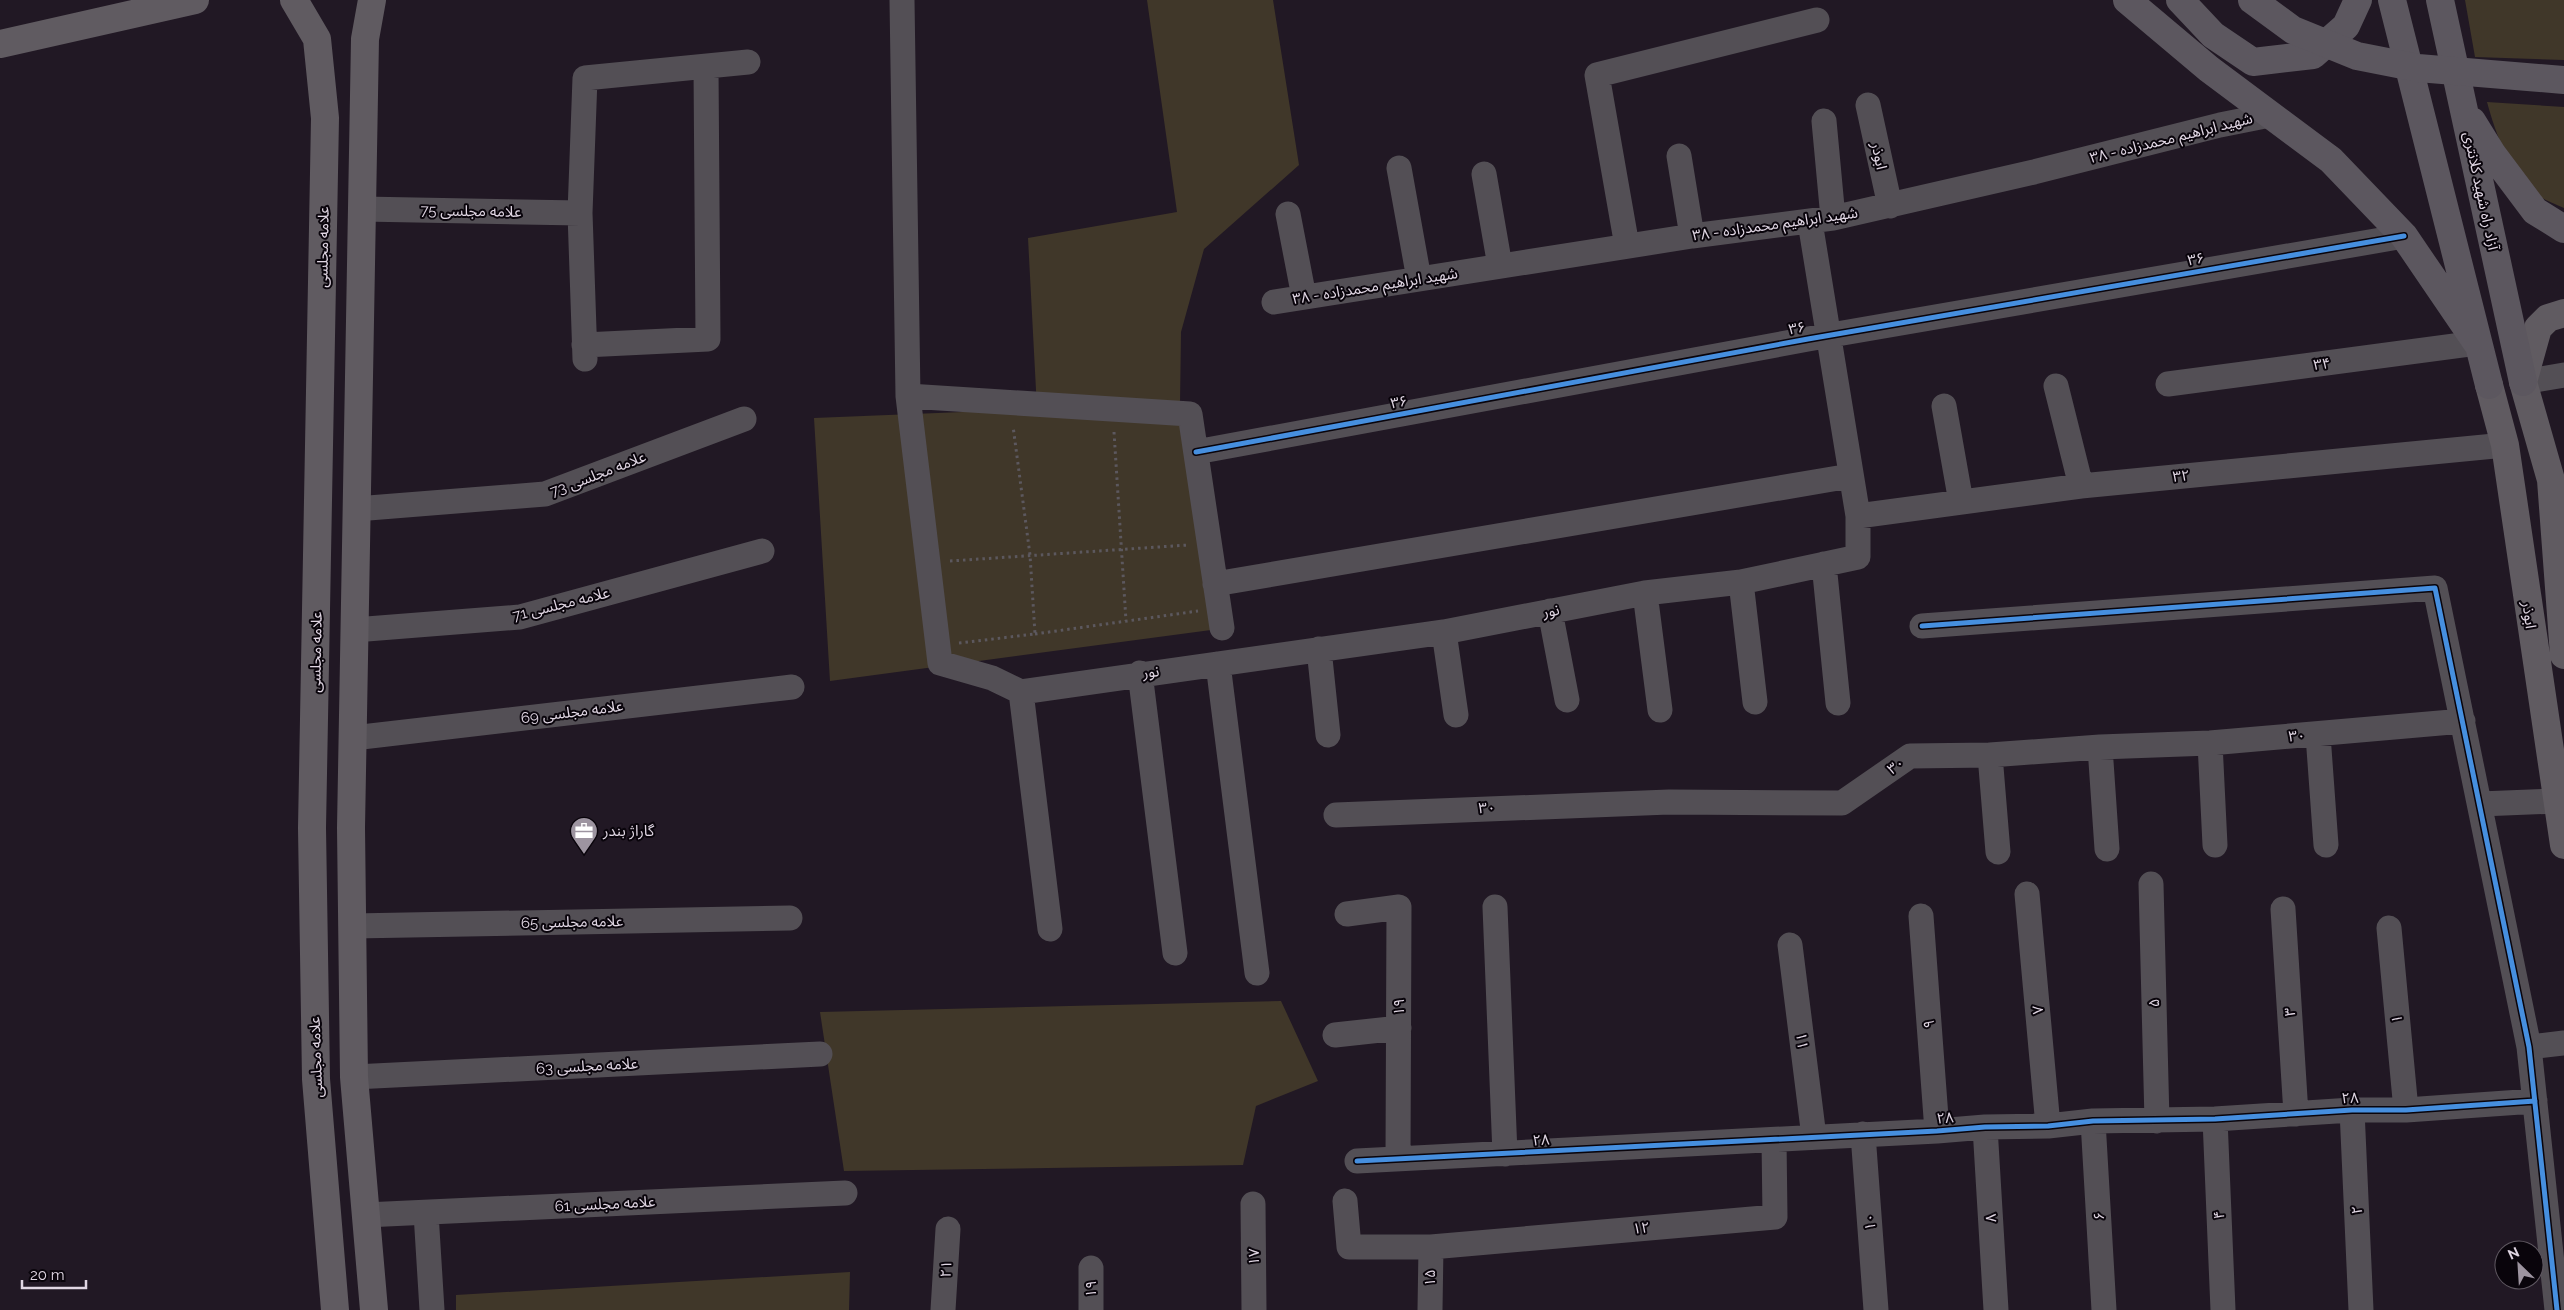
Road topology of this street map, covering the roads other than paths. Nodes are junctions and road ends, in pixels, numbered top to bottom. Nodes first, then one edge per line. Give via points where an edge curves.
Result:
1 (195, 0) edge
2 (294, 0) edge
3 (372, 0) edge
4 (902, 0) edge
5 (2127, 0) edge
6 (2180, 0) edge
7 (2252, 0) edge
8 (2358, 0) edge
9 (2392, 0) edge
10 (2440, 0) edge
11 (1817, 20) dead end
12 (0, 44) edge
13 (748, 62) dead end
14 (706, 67) junction
15 (2564, 80) edge
16 (2462, 105) junction
17 (1868, 106) dead end
18 (2270, 115) junction
19 (1824, 121) dead end
20 (325, 147) junction
21 (363, 148) junction
22 (1679, 156) dead end
23 (1399, 168) dead end
24 (1484, 174) dead end
25 (1890, 206) junction
26 (362, 209) junction
27 (580, 213) junction
28 (1288, 214) dead end
29 (1821, 220) junction
30 (2564, 229) edge
31 (1692, 236) junction
32 (2404, 236) junction
33 (1627, 246) junction
34 (1500, 266) junction
35 (1419, 279) junction
36 (1304, 297) junction
37 (1274, 302) dead end
38 (2564, 313) edge
39 (1828, 335) junction
40 (2477, 343) junction
41 (2564, 375) edge
42 (2523, 382) junction
43 (2168, 384) dead end
44 (2489, 385) joint
45 (2056, 386) dead end
46 (908, 396) junction
47 (1944, 406) dead end
48 (744, 419) dead end
49 (2505, 445) junction
50 (1196, 452) junction
51 (1850, 476) junction
52 (2557, 480) edge
53 (2081, 486) junction
54 (1961, 502) junction
55 (356, 509) junction
56 (1858, 516) junction
57 (762, 551) dead end
58 (1824, 564) junction
59 (1741, 582) junction
60 (1644, 594) junction
61 (1550, 611) junction
62 (1922, 626) dead end
63 (354, 630) junction
64 (1444, 632) junction
65 (1319, 649) junction
66 (2564, 655) edge
67 (1218, 664) junction
68 (1140, 673) junction
69 (792, 687) dead end
70 (1021, 692) junction
71 (1567, 700) dead end
72 (1755, 702) dead end
73 (1838, 703) dead end
74 (1660, 710) dead end
75 (1456, 715) dead end
76 (2463, 720) junction
77 (1328, 735) dead end
78 (2318, 735) junction
79 (352, 738) junction
80 (2210, 743) junction
81 (2100, 747) junction
82 (1990, 755) junction
83 (2556, 801) junction
84 (2480, 804) junction
85 (1336, 815) dead end
86 (312, 828) junction
87 (351, 828) junction
88 (2215, 845) dead end
89 (2326, 845) dead end
90 (2564, 845) edge
91 (2107, 849) dead end
92 (1998, 852) dead end
93 (2151, 884) dead end
94 (2027, 894) dead end
95 (1495, 907) dead end
96 (2284, 909) dead end
97 (1347, 914) dead end
98 (1921, 916) dead end
99 (790, 918) dead end
100 (353, 926) junction
101 (2389, 928) dead end
102 (1050, 929) dead end
103 (1790, 945) dead end
104 (1175, 954) dead end
105 (1257, 974) dead end
106 (1398, 1028) junction
107 (1335, 1035) dead end
108 (2564, 1043) edge
109 (2529, 1047) junction
110 (820, 1054) dead end
111 (354, 1077) junction
112 (2535, 1101) junction
113 (2352, 1110) junction
114 (2406, 1110) junction
115 (2296, 1114) junction
116 (2215, 1119) junction
117 (2157, 1121) junction
118 (2094, 1122) junction
119 (2048, 1126) junction
120 (1985, 1127) junction
121 (1937, 1131) junction
122 (1863, 1134) junction
123 (1814, 1137) junction
124 (1774, 1140) junction
125 (1505, 1154) junction
126 (1398, 1159) junction
127 (1357, 1161) dead end
128 (845, 1193) dead end
129 (1345, 1201) dead end
130 (1253, 1204) dead end
131 (426, 1213) junction
132 (364, 1215) junction
133 (948, 1229) dead end
134 (1431, 1246) junction
135 (1091, 1268) dead end
136 (335, 1310) edge
137 (374, 1310) edge
138 (432, 1310) edge
139 (943, 1310) edge
140 (1091, 1310) edge
141 (1254, 1310) edge
142 (1430, 1310) edge
143 (1876, 1310) edge
144 (1996, 1310) edge
145 (2104, 1310) edge
146 (2223, 1310) edge
147 (2361, 1310) edge
148 (2557, 1310) edge

1 - 12 main road
2 - 20 main road, علامه مجلسی via 317,39
3 - 21 main road via 365,39
4 - 46 street
5 - 18 highway
6 - 8 highway via 2213,35 2253,62 2313,55 2346,26
7 - 15 highway, bridge via 2293,30 2357,56 2418,68
9 - 40 highway
10 - 16 highway, آزاد راه شهید کلانتری
11 - 33 street via 1597,75
13 - 14 street
14 - 27 street via 584,78
14 - 27 street via 708,339 584,352
16 - 30 highway via 2535,211
16 - 42 highway, آزاد راه شهید کلانتری
17 - 25 street, ابوذر
18 - 25 street, شهید ابراهیم محمدزاده - ۳۸
18 - 32 highway via 2330,160
19 - 29 street, نور
20 - 21 main road via 341,132 350,132
20 - 86 main road, علامه مجلسی
21 - 26 main road
22 - 31 street
23 - 35 street
24 - 34 street
25 - 29 street, شهید ابراهیم محمدزاده - ۳۸
26 - 27 street, علامه مجلسی 75
26 - 55 main road
28 - 36 street
29 - 31 street, شهید ابراهیم محمدزاده - ۳۸
29 - 39 street, نور
31 - 33 street, شهید ابراهیم محمدزاده - ۳۸
32 - 39 street, ۳۶
32 - 40 highway
33 - 34 street, شهید ابراهیم محمدزاده - ۳۸
34 - 35 street, شهید ابراهیم محمدزاده - ۳۸
35 - 36 street, شهید ابراهیم محمدزاده - ۳۸
36 - 37 street, شهید ابراهیم محمدزاده - ۳۸
38 - 42 main road via 2548,318 2538,328
39 - 50 street, ۳۶
39 - 51 street, نور
40 - 43 street, ۳۴
40 - 44 highway
41 - 42 street
42 - 52 main road, ابوذر
44 - 49 main road, ابوذر
45 - 53 street
46 - 50 street via 1190,414
46 - 70 street via 940,663 992,678
47 - 54 street
48 - 55 street, علامه مجلسی 73 via 545,494
49 - 53 street, ۳۲
49 - 83 main road, ابوذر
50 - 51 street via 1219,607
51 - 56 street, نور
52 - 66 main road, ابوذر
53 - 54 street, ۳۲
54 - 56 street, ۳۲
55 - 63 main road
56 - 58 street, نور via 1858,557
57 - 63 street, علامه مجلسی 71 via 520,616
58 - 59 street, نور
58 - 73 street
59 - 60 street, نور
59 - 72 street
60 - 61 street, نور
60 - 74 street
61 - 64 street, نور
61 - 71 street
62 - 76 street via 2435,588
63 - 79 main road
64 - 65 street, نور
64 - 75 street
65 - 67 street, نور
65 - 77 street
67 - 68 street, نور
67 - 105 street
68 - 70 street, نور
68 - 104 street
69 - 79 street, علامه مجلسی 69
70 - 102 street
76 - 78 street, ۳۰
76 - 84 street
78 - 80 street, ۳۰
78 - 89 street
79 - 87 main road
80 - 81 street, ۳۰
80 - 88 street
81 - 82 street, ۳۰
81 - 91 street
82 - 85 street, ۳۰ via 1910,756 1842,803 1669,802
82 - 92 street
83 - 84 street
83 - 90 main road, ابوذر
84 - 109 street
86 - 87 main road
86 - 136 main road, علامه مجلسی via 316,1079
87 - 100 main road
93 - 117 street, ۵
94 - 119 street, ۷
95 - 125 street
96 - 115 street, ۳
97 - 106 street, ۱۹ via 1399,907
98 - 121 street, ۹
99 - 100 street, علامه مجلسی 65
100 - 111 main road
101 - 114 street, ۱
103 - 123 street, ۱۱
106 - 107 street
106 - 126 street, ۱۹
108 - 109 street
109 - 112 street
110 - 111 street, علامه مجلسی 63
111 - 132 main road
112 - 114 street, ۲۸
112 - 148 street
113 - 114 street, ۲۸
113 - 115 street, ۲۸
113 - 147 street, ۲
115 - 116 street, ۲۸
116 - 117 street, ۲۸
116 - 146 street, ۴
117 - 118 street, ۲۸
118 - 119 street, ۲۸
118 - 145 street, ۶
119 - 120 street, ۲۸
120 - 121 street, ۲۸
120 - 144 street, ۸
121 - 122 street, ۲۸
122 - 123 street, ۲۸
122 - 143 street, ۱۰
123 - 124 street, ۲۸
124 - 125 street, ۲۸
124 - 134 street, ۱۲ via 1775,1216
125 - 126 street, ۲۸
126 - 127 street, ۲۸
128 - 131 street, علامه مجلسی 61
129 - 134 street via 1349,1247
130 - 141 street, ۱۷
131 - 132 street, علامه مجلسی 61
131 - 138 street
132 - 137 main road
133 - 139 street, ۲۱
134 - 142 street, ۱۵
135 - 140 street, ۱۹

